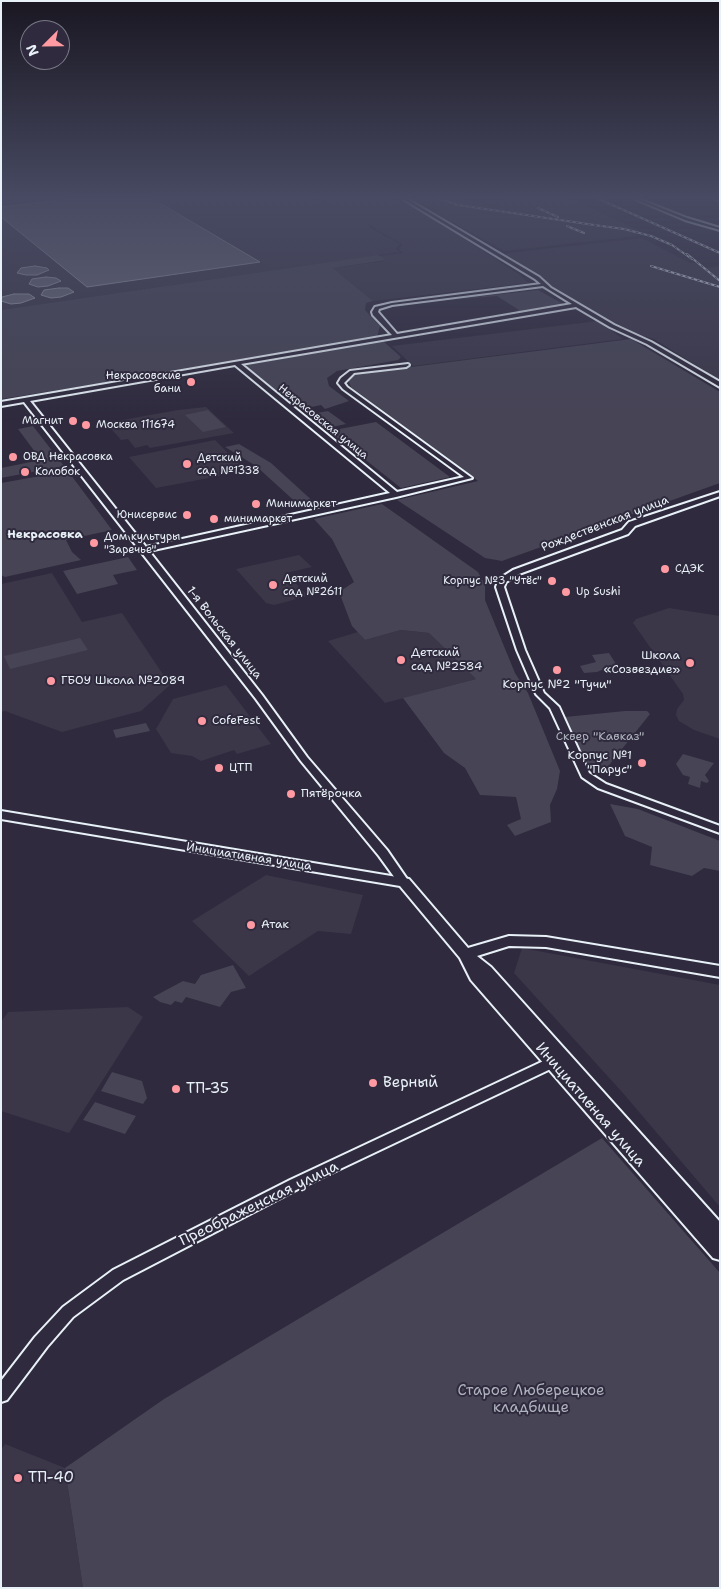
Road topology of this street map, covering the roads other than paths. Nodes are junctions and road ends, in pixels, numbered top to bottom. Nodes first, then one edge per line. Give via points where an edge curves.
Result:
1 (529, 273) edge
2 (544, 285) junction
3 (577, 305) junction
4 (397, 337) junction
5 (237, 364) junction
6 (406, 365) dead end
7 (720, 386) edge
8 (26, 400) junction
9 (1, 404) edge
10 (396, 494) junction
11 (720, 494) edge
12 (144, 550) junction
13 (1, 815) edge
14 (720, 830) edge
15 (404, 882) junction
16 (465, 954) junction
17 (720, 972) edge
18 (552, 1062) junction
19 (720, 1235) edge
20 (720, 1252) edge
21 (1, 1394) edge

1 - 2 street
2 - 3 street
2 - 4 street via 392,304 376,309 376,315
3 - 4 street
3 - 7 street
4 - 5 street
5 - 8 street
5 - 10 street, Некрасовская улица
6 - 10 street via 352,372 341,383 468,478
8 - 9 street
8 - 12 street, 1-я Вольская улица
10 - 12 street
11 - 14 street, Рождественская улица via 632,524 625,532 516,572 502,581 500,592 540,694 554,707 585,775 602,786
12 - 15 street, 1-я Вольская улица via 304,759 383,852
13 - 15 main road, Инициативная улица
15 - 16 main road, Инициативная улица
16 - 17 main road via 509,941 546,942
16 - 18 main road, Инициативная улица via 476,976
16 - 19 main road, Инициативная улица via 486,971
18 - 20 main road, Инициативная улица
18 - 21 street, Преображенская улица via 295,1184 118,1275 68,1312

